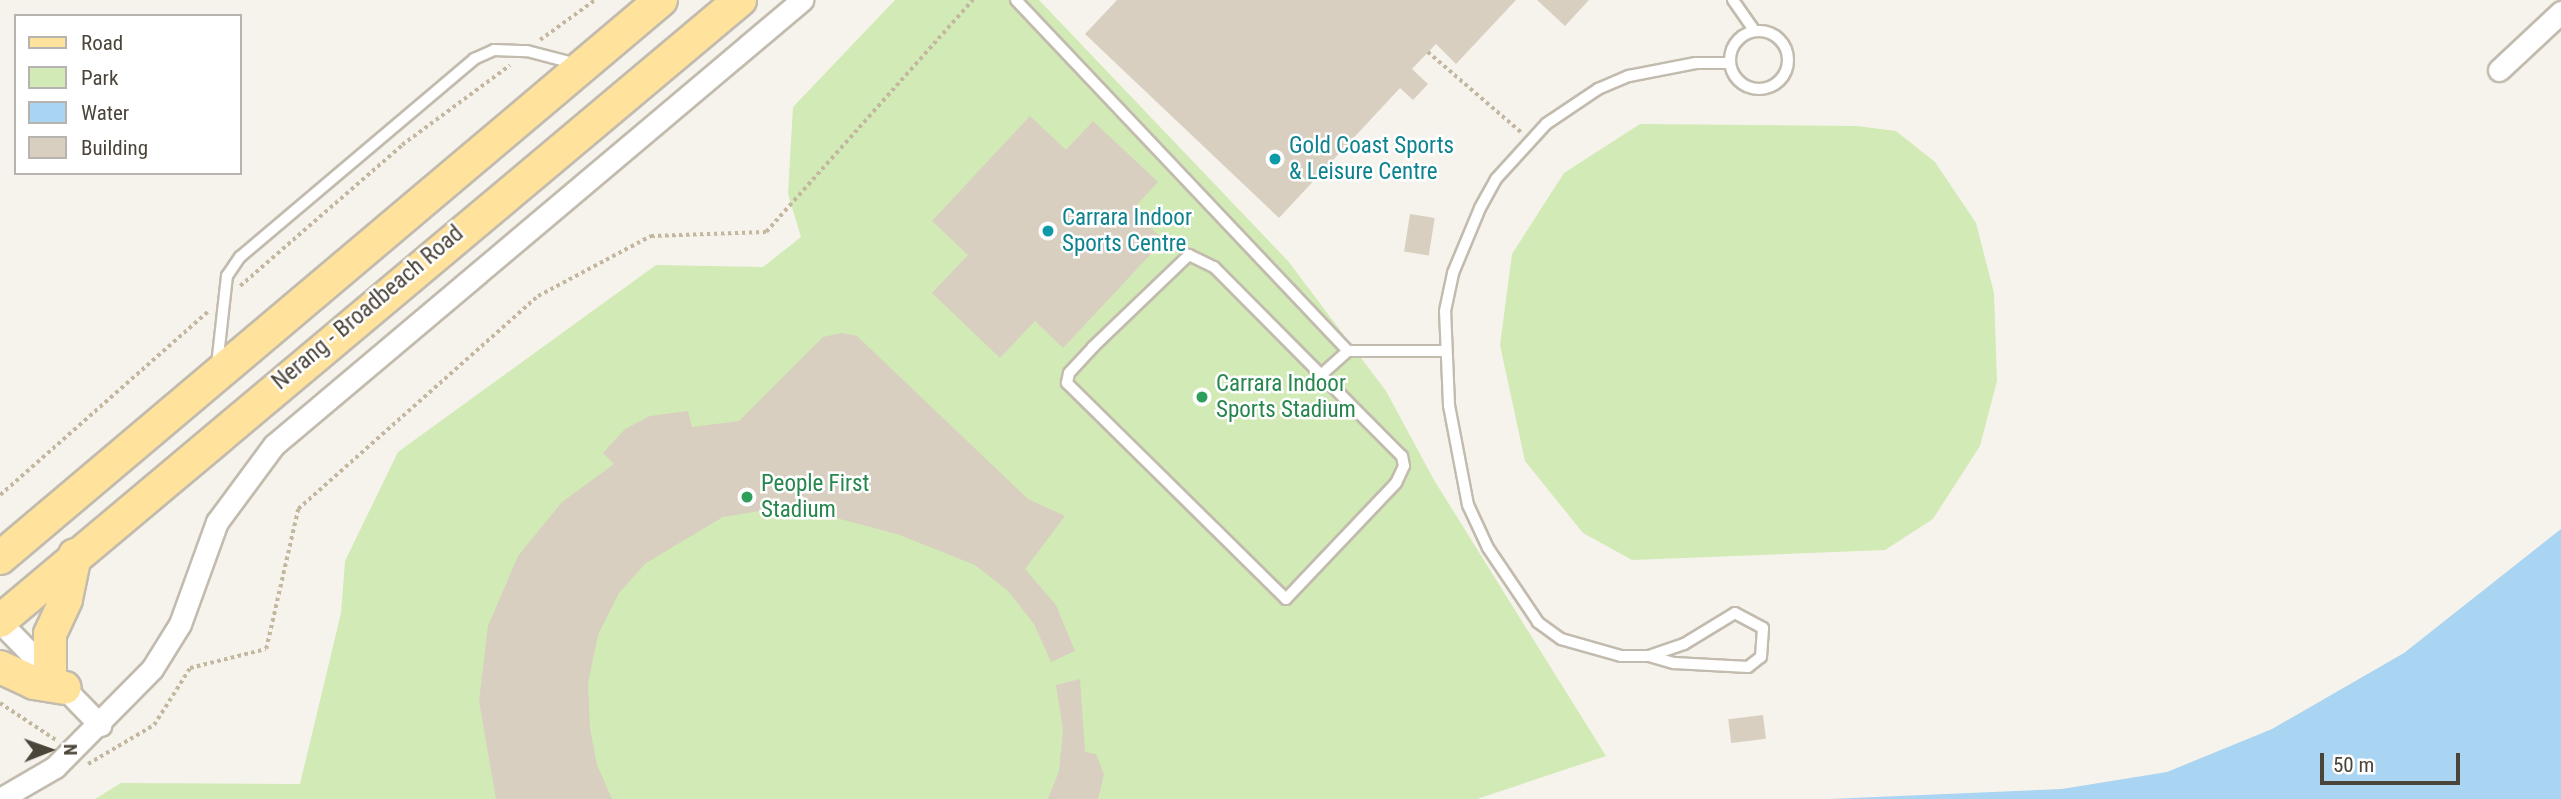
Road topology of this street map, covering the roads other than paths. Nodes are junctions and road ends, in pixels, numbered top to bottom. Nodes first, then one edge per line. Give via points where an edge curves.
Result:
1 (661, 0) edge
2 (740, 0) edge
3 (802, 0) edge
4 (1016, 0) edge
5 (1733, 0) edge
6 (2561, 12) edge
7 (1754, 30) junction
8 (1729, 63) junction
9 (583, 66) junction
10 (2499, 70) dead end
11 (1348, 351) junction
12 (1443, 351) junction
13 (216, 375) junction
14 (1321, 375) junction
15 (4, 552) edge
16 (75, 555) junction
17 (0, 622) edge
18 (1649, 656) junction
19 (0, 667) edge
20 (57, 681) junction
21 (100, 725) junction
22 (0, 799) edge

1 - 9 main road, Nerang - Broadbeach Road
2 - 16 main road, Nerang - Broadbeach Road
3 - 21 street via 274,444 217,522 166,650
4 - 11 lane
5 - 7 lane
6 - 10 street
7 - 8 lane via 1732,45
7 - 8 lane via 1781,40 1788,59 1783,77 1769,88 1751,88 1736,79
8 - 12 lane via 1696,63 1629,76 1573,104 1531,140 1496,179 1464,242 1445,311
9 - 13 main road, Nerang - Broadbeach Road
9 - 13 lane via 527,51 494,50 474,59 240,257 227,276
11 - 12 lane
11 - 14 lane
12 - 18 lane via 1468,505 1513,590 1538,622 1561,639 1591,651
13 - 15 main road, Nerang - Broadbeach Road
14 - 14 lane via 1395,448 1404,466 1396,483 1286,599 1072,393 1069,373 1180,258 1199,256
16 - 17 main road, Nerang - Broadbeach Road
16 - 20 main road via 50,634
17 - 20 street
18 - 18 lane via 1706,633 1735,613 1763,628 1761,657 1748,667 1674,663
19 - 20 main road via 34,683
20 - 21 street
21 - 22 street via 47,773

